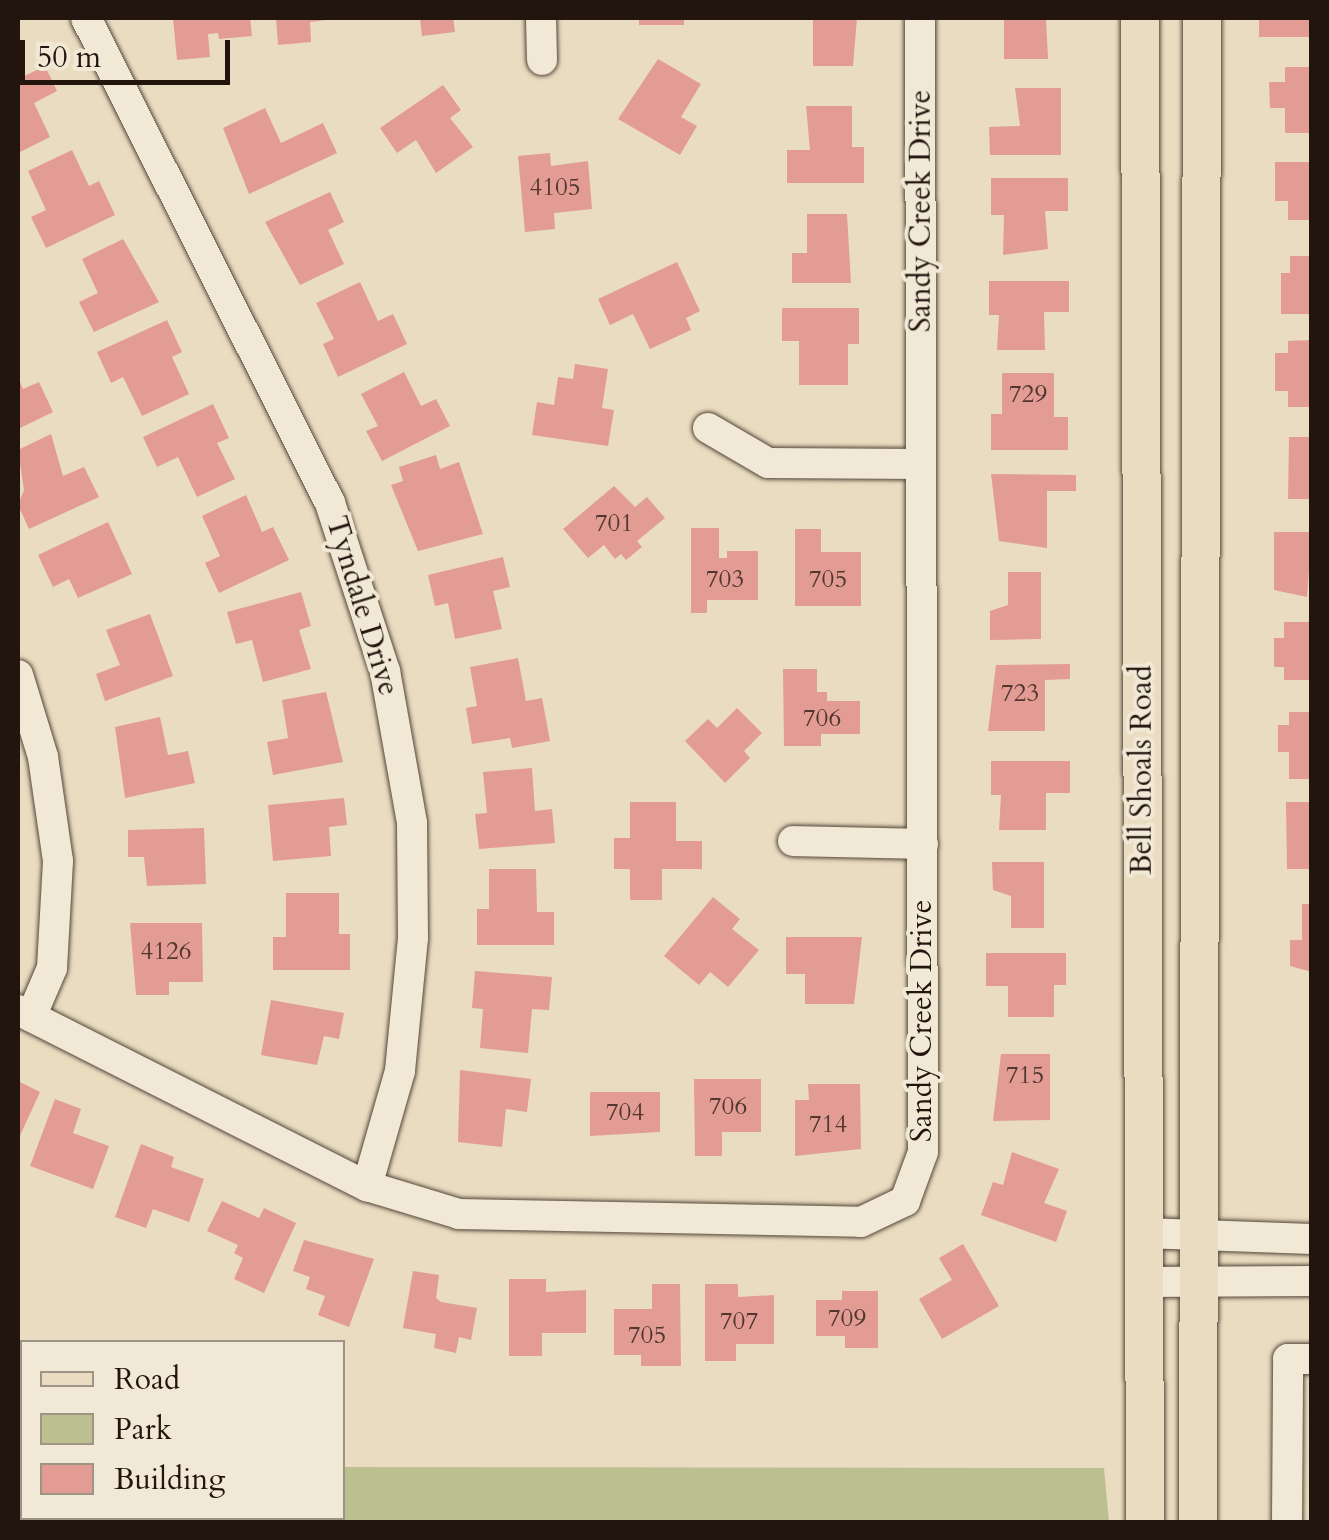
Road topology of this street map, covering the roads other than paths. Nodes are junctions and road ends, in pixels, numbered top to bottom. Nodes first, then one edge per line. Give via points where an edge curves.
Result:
1 (86, 18) edge
2 (541, 18) edge
3 (920, 18) edge
4 (1140, 18) edge
5 (1202, 18) edge
6 (542, 60) dead end
7 (708, 428) dead end
8 (921, 464) junction
9 (18, 675) edge
10 (793, 841) dead end
11 (923, 844) junction
12 (24, 1014) edge
13 (367, 1186) junction
14 (1143, 1234) junction
15 (1199, 1235) junction
16 (1312, 1239) edge
17 (1312, 1281) edge
18 (1144, 1282) junction
19 (1199, 1282) junction
20 (1312, 1359) edge
21 (1146, 1522) edge
22 (1198, 1522) edge
23 (1287, 1522) edge

1 - 13 street, Tyndale Drive via 330,503 386,670 412,823 413,938 400,1071
2 - 6 street
3 - 8 street, Sandy Creek Drive
4 - 14 main road, Bell Shoals Road
5 - 15 main road, Bell Shoals Road
7 - 8 street via 768,463
8 - 11 street, Sandy Creek Drive
9 - 12 street via 43,757 58,861 52,968
10 - 11 street
11 - 13 street, Sandy Creek Drive via 923,1152 906,1201 885,1216 861,1222 490,1217 428,1207
12 - 13 street, Sandy Creek Drive
14 - 15 street
14 - 18 main road, Bell Shoals Road
15 - 16 street
15 - 19 main road, Bell Shoals Road
17 - 19 street
18 - 19 street
18 - 21 main road, Bell Shoals Road
19 - 22 main road, Bell Shoals Road
20 - 23 street via 1288,1359

